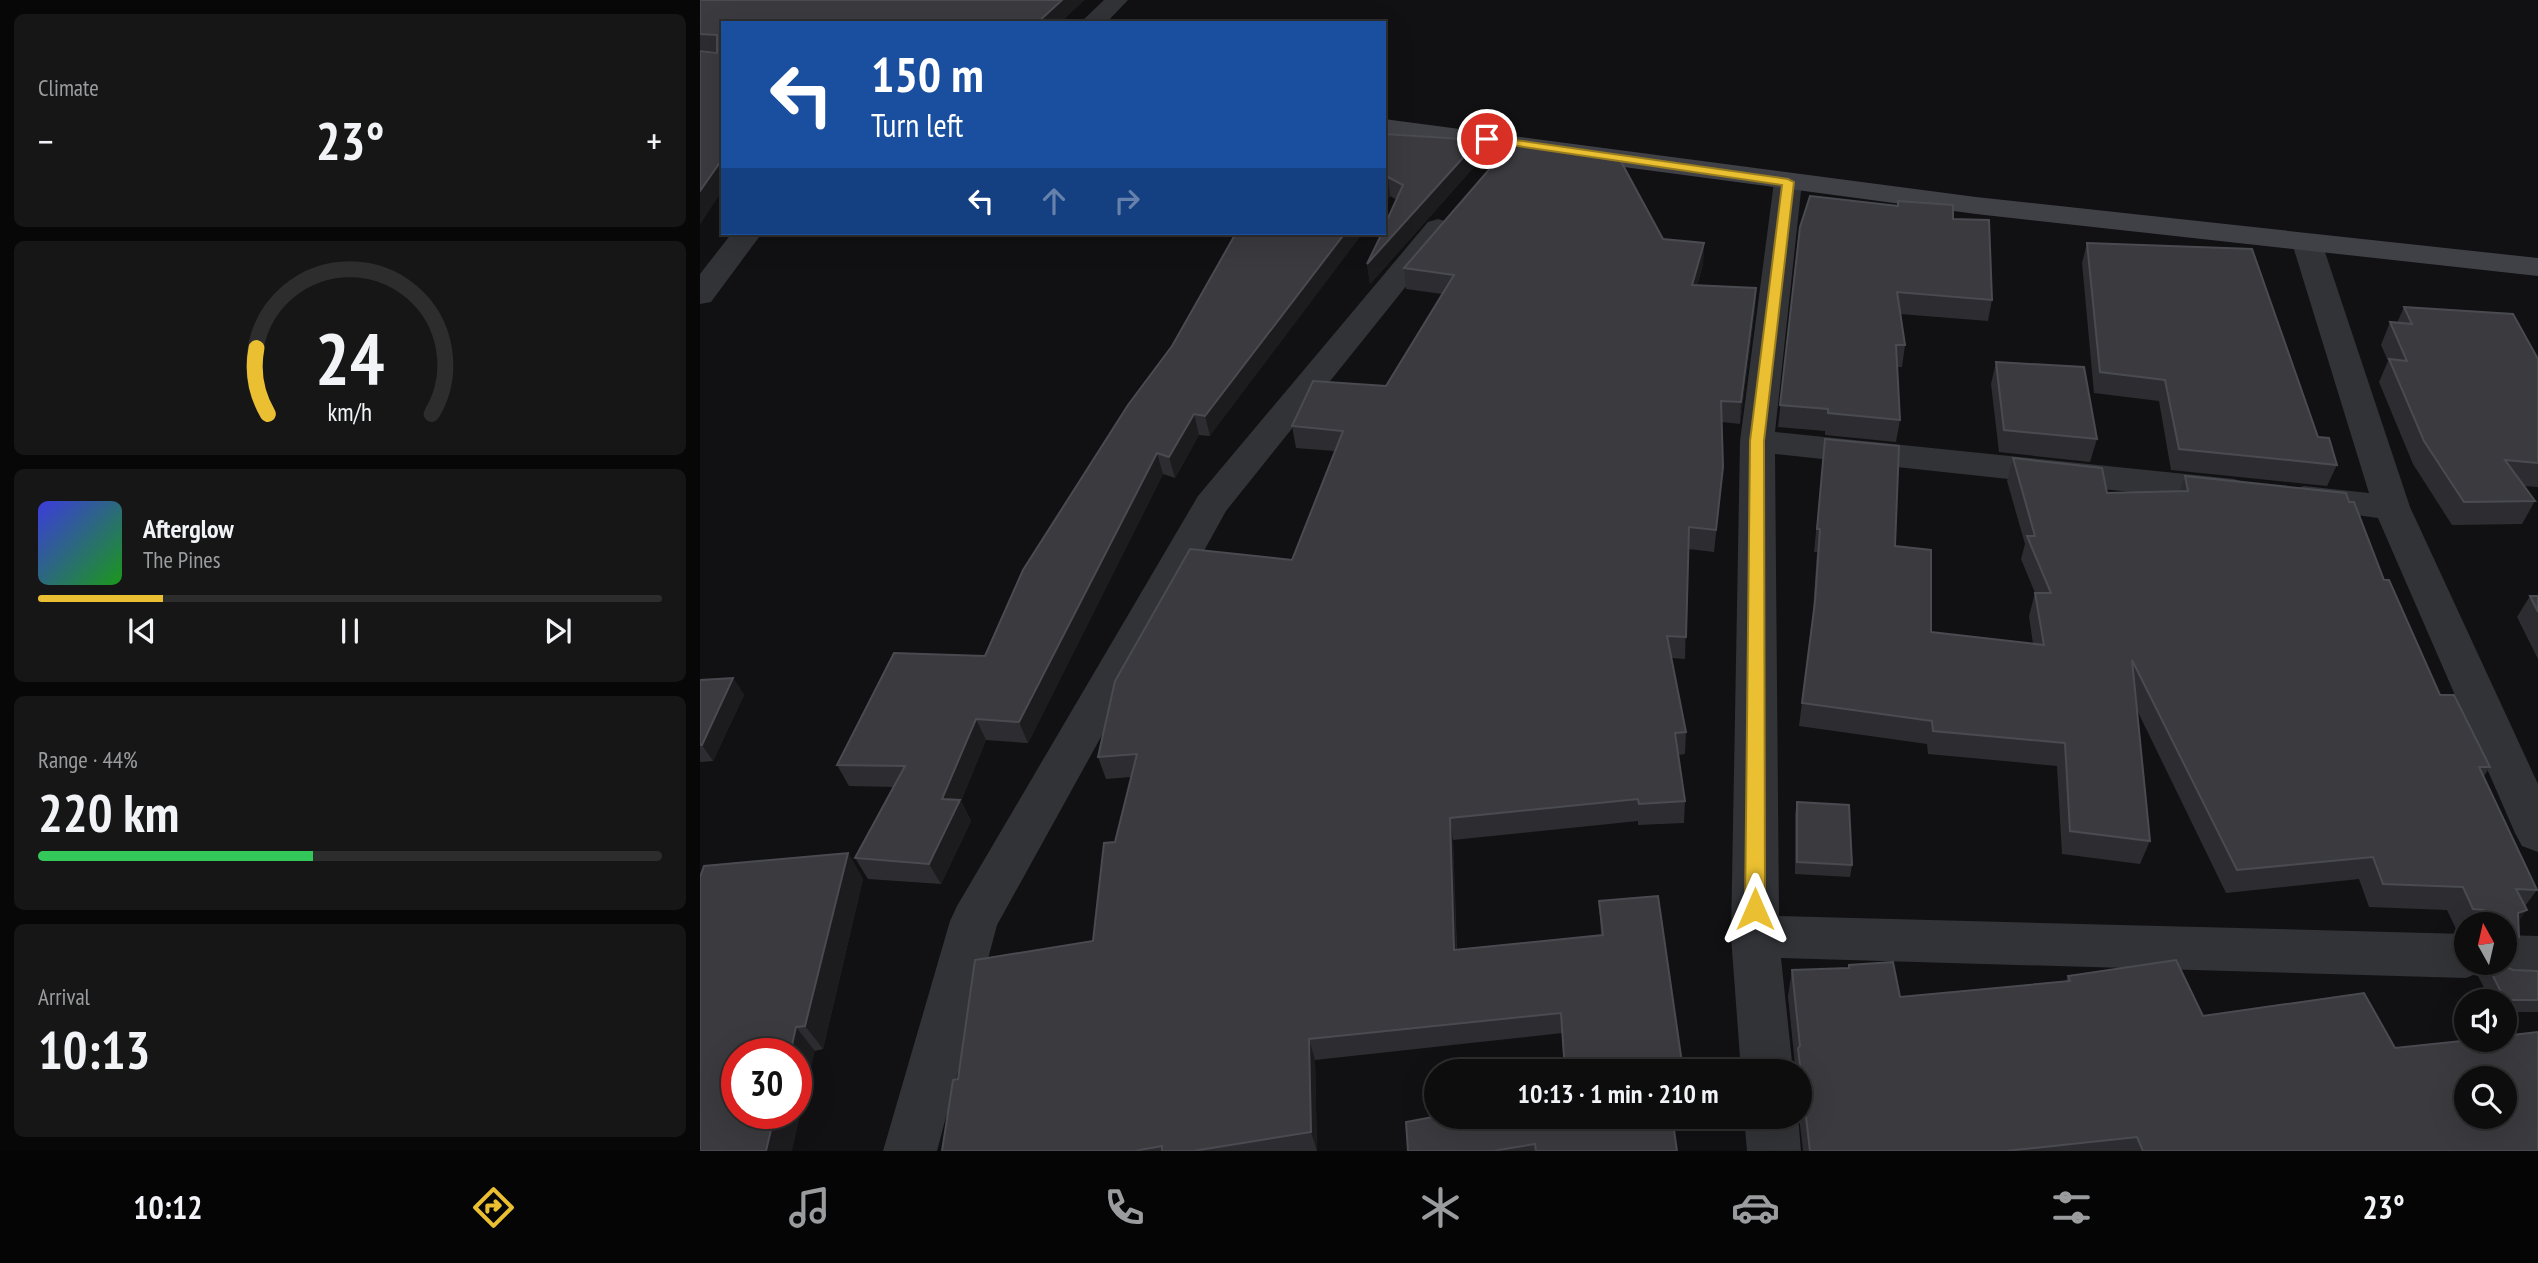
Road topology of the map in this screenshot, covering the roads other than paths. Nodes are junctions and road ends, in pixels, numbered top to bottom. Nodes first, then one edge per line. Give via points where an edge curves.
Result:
1 (1117, 0) edge
2 (1094, 21) edge
3 (1386, 127) edge
4 (1513, 142) junction
5 (1486, 174) edge
6 (1788, 182) junction
7 (1459, 205) edge
8 (745, 235) edge
9 (2307, 243) junction
10 (2538, 267) edge
11 (700, 295) edge
12 (1757, 441) junction
13 (2392, 507) junction
14 (2538, 833) edge
15 (1755, 936) junction
16 (2454, 956) edge
17 (2517, 957) edge
18 (2538, 958) edge
19 (1766, 1059) edge
20 (1772, 1129) edge
21 (910, 1151) edge
22 (1774, 1151) edge

1 - 2 street
3 - 4 street
4 - 5 street
4 - 6 street
6 - 9 street
6 - 12 street
7 - 21 street via 1211,505 974,921
8 - 11 street
9 - 10 street
9 - 13 street
12 - 13 street
12 - 15 street
13 - 14 street
15 - 16 street
15 - 19 street
17 - 18 street
20 - 22 street

